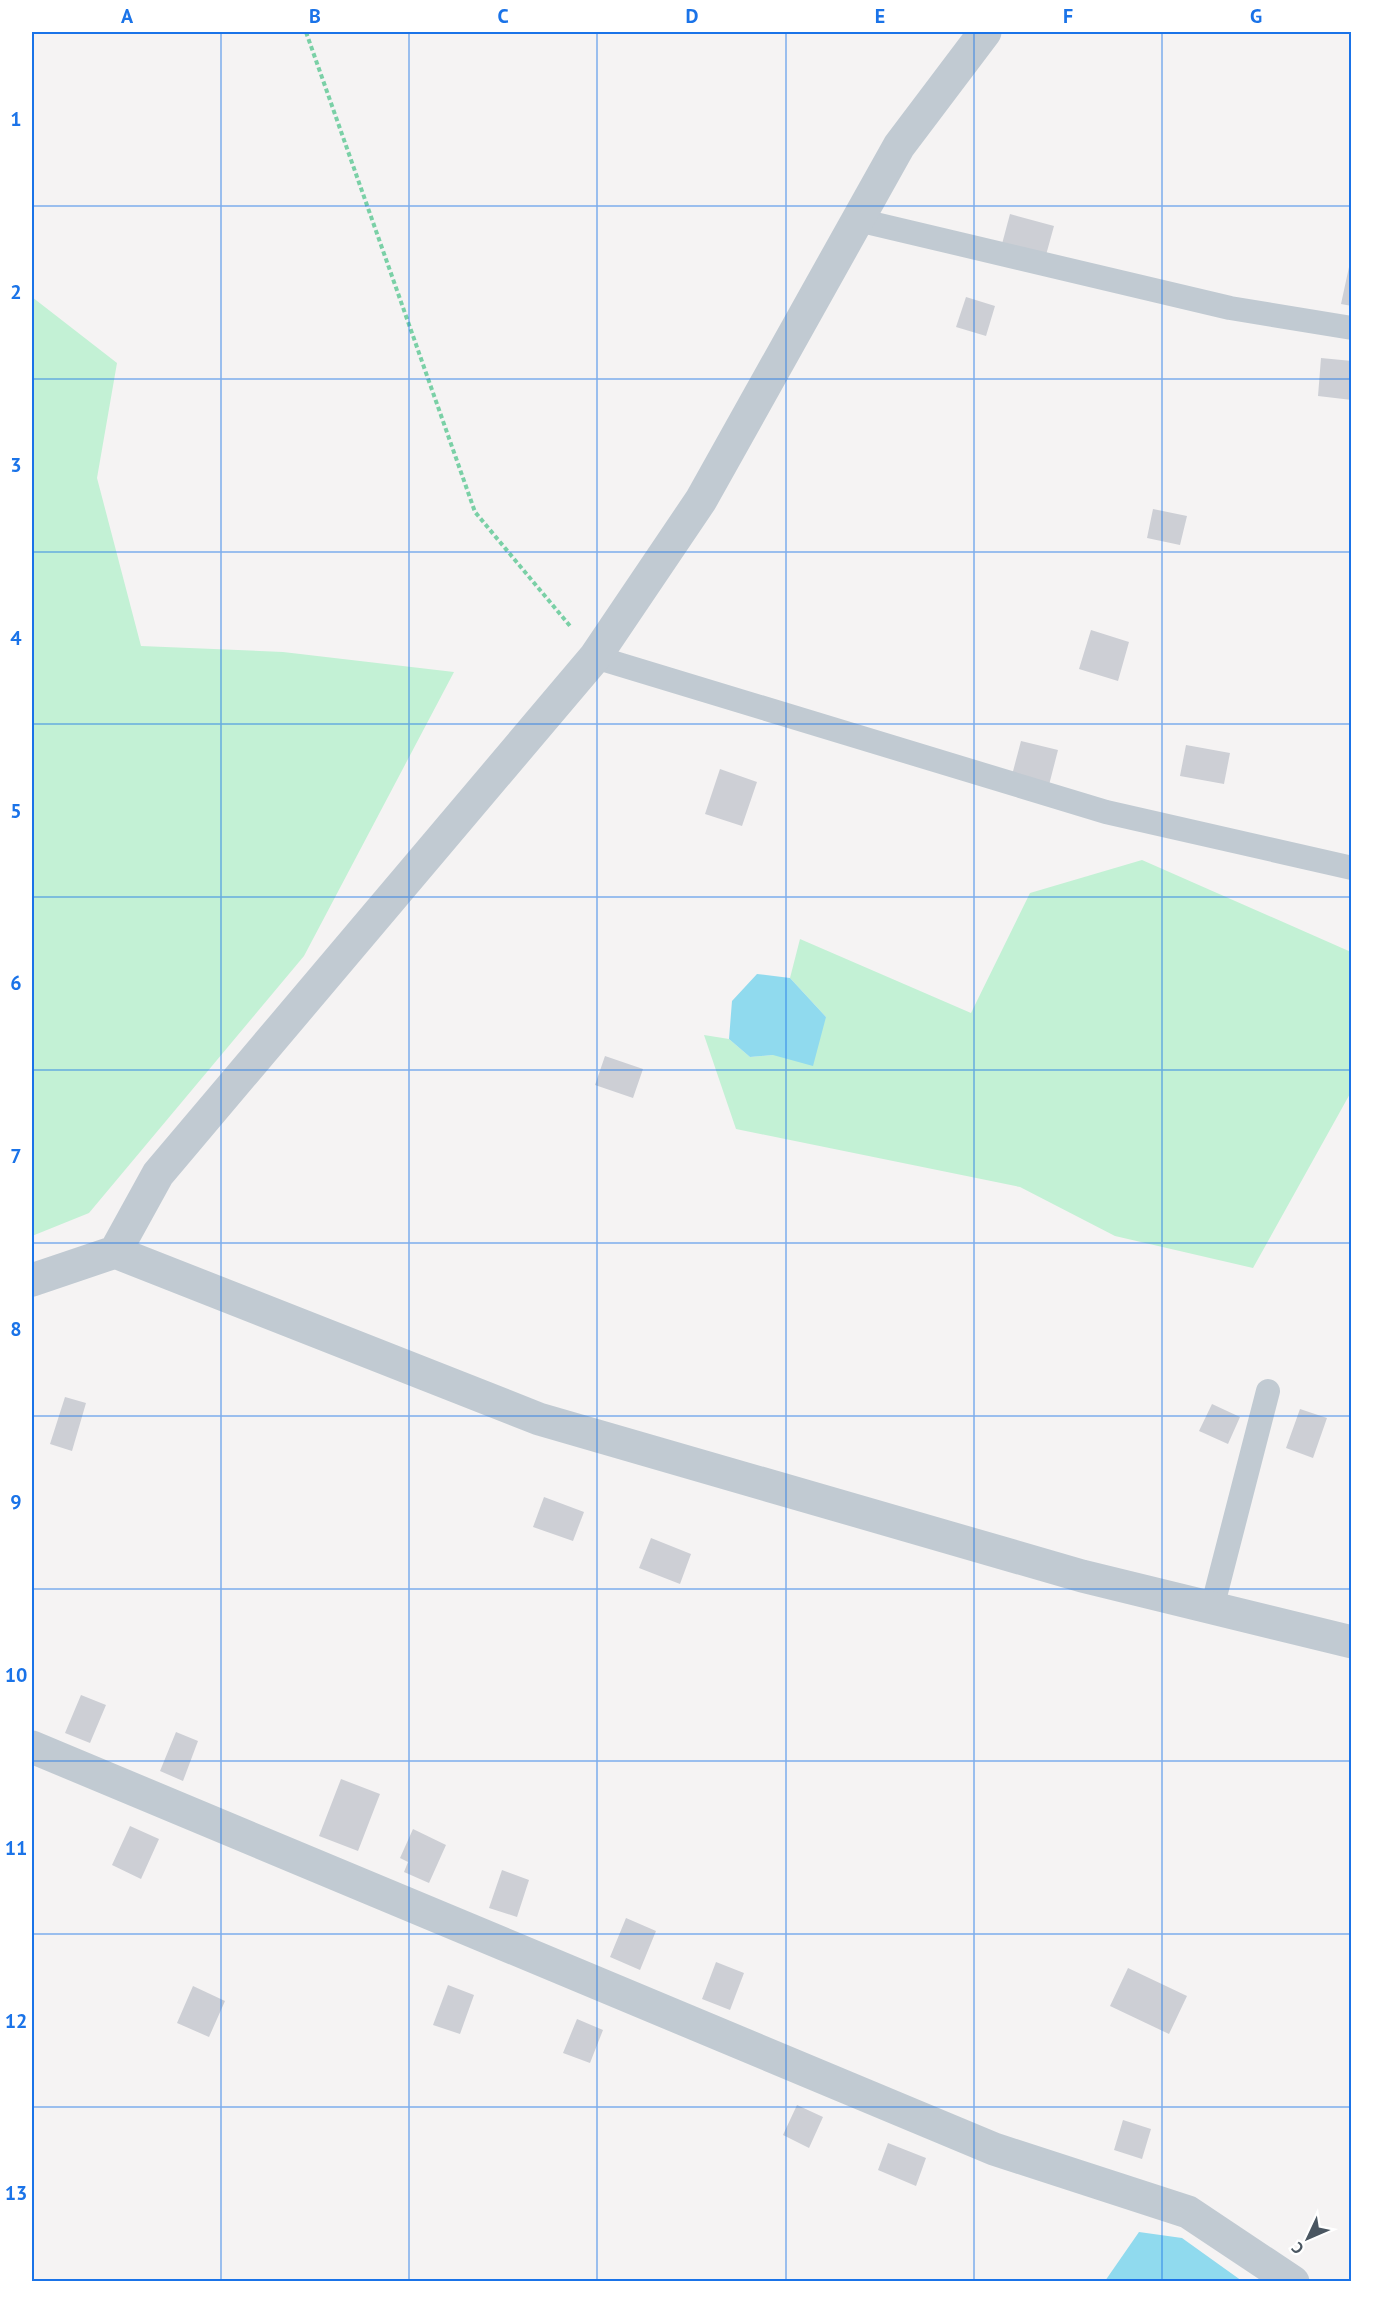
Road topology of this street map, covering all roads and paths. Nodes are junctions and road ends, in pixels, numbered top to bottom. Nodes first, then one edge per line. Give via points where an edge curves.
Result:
1 (306, 32) edge
2 (985, 32) edge
3 (858, 220) junction
4 (1352, 328) edge
5 (595, 657) junction
6 (1352, 868) edge
7 (115, 1252) junction
8 (32, 1280) edge
9 (1268, 1391) dead end
10 (1212, 1608) junction
11 (1352, 1642) edge
12 (32, 1747) edge
13 (1293, 2282) edge

1 - 5 path via 475,512
2 - 3 street via 899,146
3 - 4 lane via 1230,308
3 - 5 street via 701,500
5 - 6 lane via 1106,812
5 - 7 street via 158,1174
7 - 8 street
7 - 10 street via 539,1419 1082,1576
9 - 10 lane
10 - 11 street
12 - 13 street via 993,2149 1188,2212

